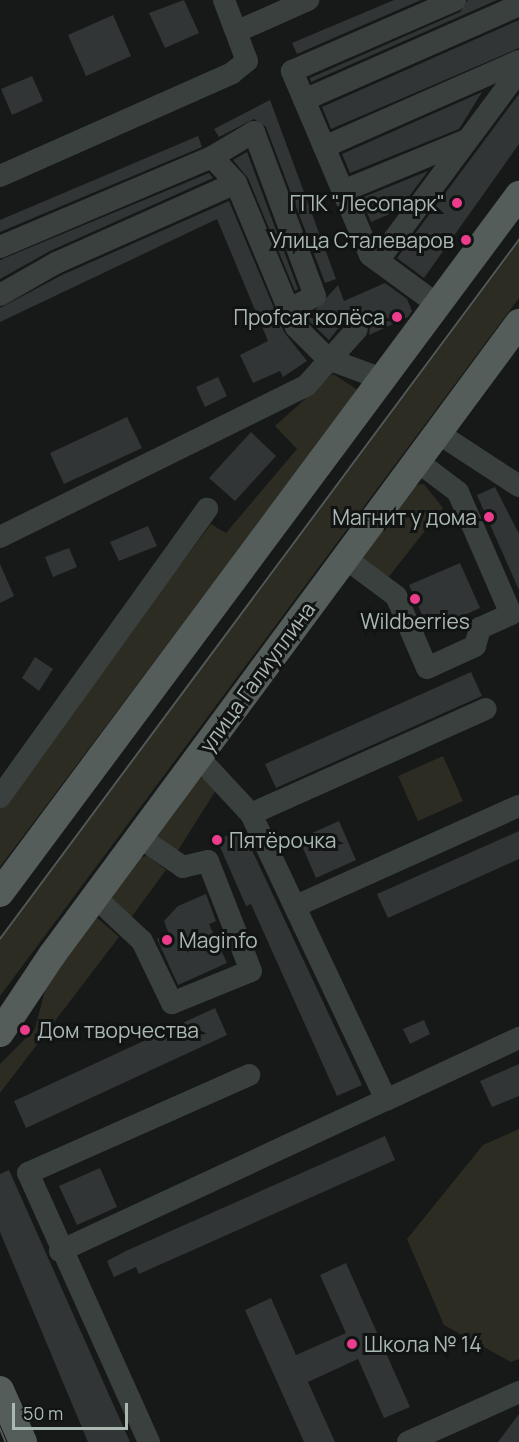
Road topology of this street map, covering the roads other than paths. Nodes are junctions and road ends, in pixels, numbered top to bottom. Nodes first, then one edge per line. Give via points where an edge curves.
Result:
1 (224, 0) edge
2 (308, 0) edge
3 (455, 0) edge
4 (519, 5) edge
5 (238, 31) junction
6 (519, 61) edge
7 (519, 71) edge
8 (304, 100) junction
9 (468, 139) junction
10 (324, 147) junction
11 (212, 157) junction
12 (0, 176) edge
13 (236, 183) junction
14 (344, 192) junction
15 (519, 195) edge
16 (0, 247) edge
17 (380, 258) junction
18 (0, 295) edge
19 (438, 305) junction
20 (289, 309) junction
21 (519, 323) edge
22 (357, 329) dead end
23 (328, 359) junction
24 (382, 379) junction
25 (438, 433) junction
26 (417, 462) junction
27 (519, 486) edge
28 (207, 509) dead end
29 (0, 537) edge
30 (345, 558) junction
31 (486, 709) dead end
32 (198, 757) junction
33 (8, 791) edge
34 (519, 806) edge
35 (251, 814) junction
36 (139, 837) junction
37 (0, 893) edge
38 (95, 897) junction
39 (296, 906) junction
40 (0, 1033) edge
41 (519, 1038) edge
42 (249, 1075) dead end
43 (386, 1100) junction
44 (60, 1251) junction
45 (0, 1390) edge
46 (519, 1392) edge
47 (417, 1440) edge
48 (23, 1442) edge
49 (149, 1442) edge

1 - 5 street
2 - 5 street
3 - 8 street via 292,71
4 - 8 street
5 - 12 street via 247,61 232,74
6 - 10 street
7 - 9 street
8 - 10 street
9 - 14 street
9 - 17 street
10 - 14 street
11 - 13 street
11 - 16 street
11 - 20 street via 254,132 315,296
13 - 18 street via 56,263
13 - 20 street
14 - 17 street via 370,255
15 - 19 main road
17 - 19 street
19 - 24 main road
20 - 23 street via 296,327
21 - 25 main road, улица Галиуллина
22 - 23 street
23 - 24 street
23 - 29 street via 306,386
24 - 37 main road
25 - 26 main road, улица Галиуллина
25 - 27 street
26 - 30 main road, улица Галиуллина
26 - 30 street via 458,492 511,614 480,628 475,646 427,668 396,596
28 - 33 street
30 - 32 main road, улица Галиуллина
31 - 35 street
32 - 35 street
32 - 36 main road, улица Галиуллина
34 - 39 street
35 - 39 street
36 - 38 main road, улица Галиуллина
36 - 38 street via 183,867 208,861 250,970 172,1003 142,941
38 - 40 main road, улица Галиуллина
39 - 43 street
41 - 43 street
42 - 44 street via 30,1171
43 - 44 street
44 - 49 street
45 - 48 main road
46 - 47 street

